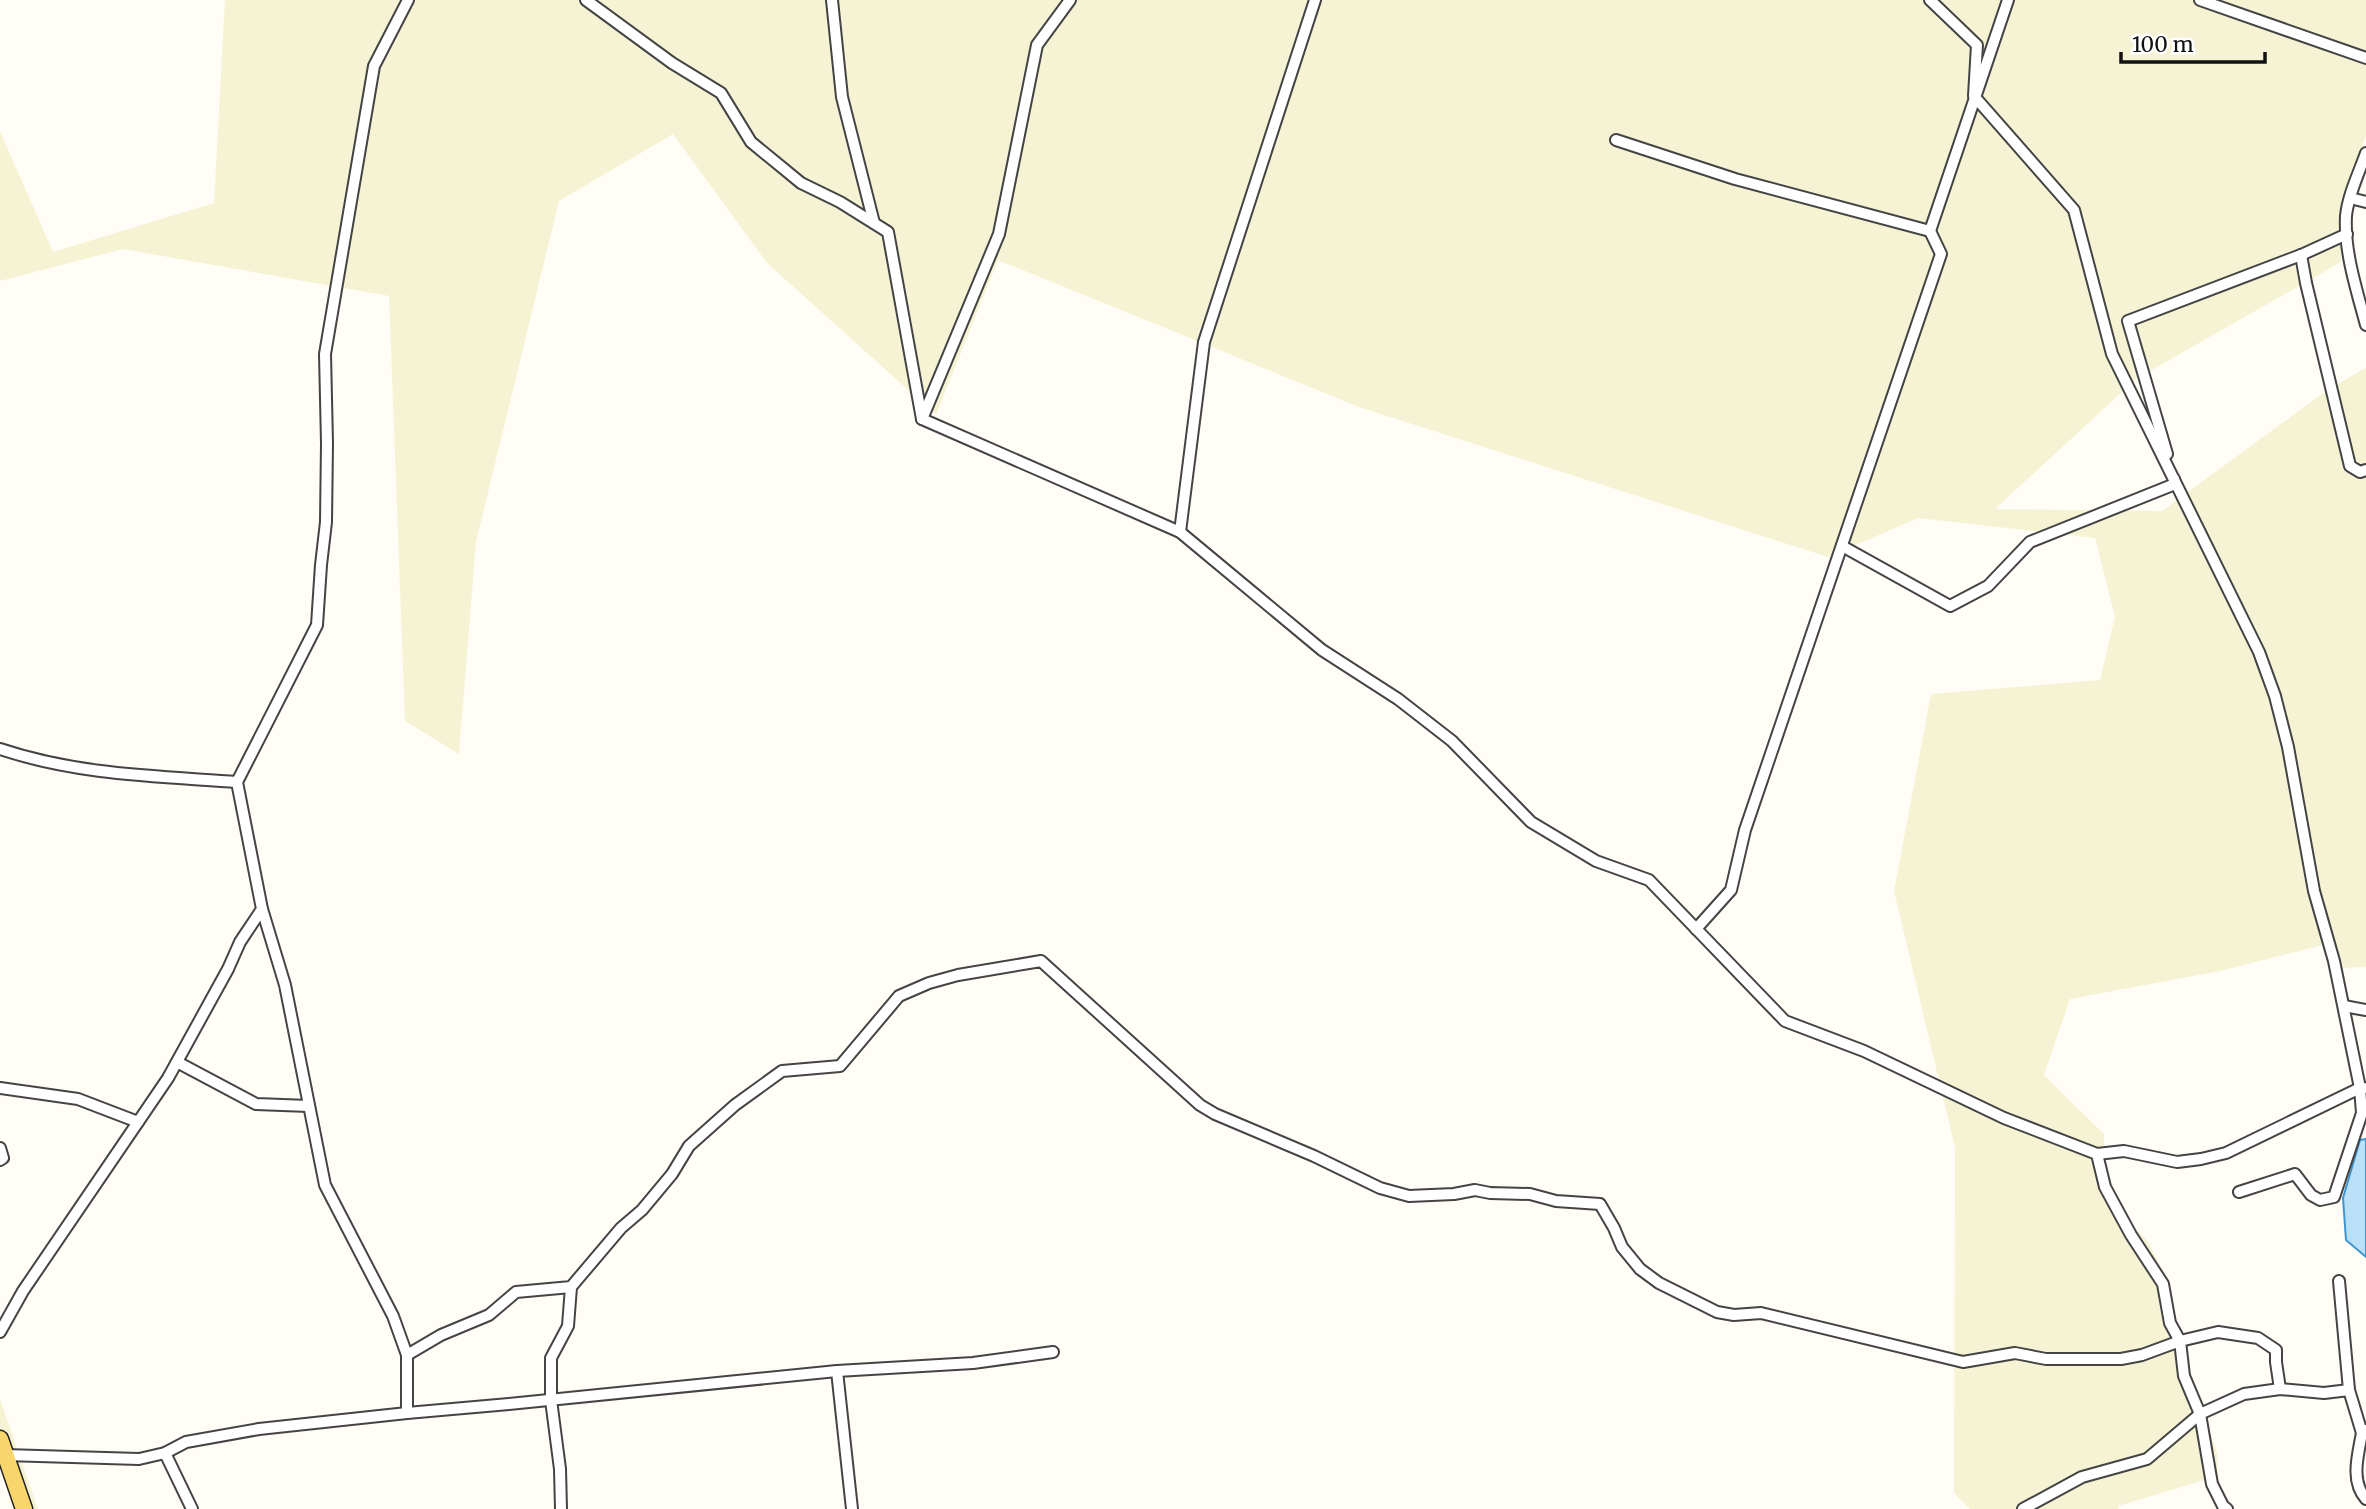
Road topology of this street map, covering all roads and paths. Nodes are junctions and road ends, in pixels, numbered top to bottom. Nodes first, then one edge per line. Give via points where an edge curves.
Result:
1 (408, 0) edge
2 (586, 0) edge
3 (832, 0) edge
4 (1070, 0) edge
5 (1315, 0) edge
6 (1930, 0) edge
7 (2008, 0) edge
8 (2200, 0) edge
9 (2366, 58) edge
10 (1974, 96) junction
11 (1616, 141) dead end
12 (2366, 153) edge
13 (2350, 198) junction
14 (2366, 202) edge
15 (874, 223) junction
16 (1930, 231) junction
17 (2347, 234) junction
18 (2301, 255) junction
19 (2366, 326) edge
20 (922, 419) junction
21 (2366, 470) edge
22 (2175, 484) junction
23 (1180, 532) junction
24 (1842, 546) junction
25 (0, 749) edge
26 (237, 782) junction
27 (262, 909) junction
28 (1696, 929) junction
29 (2344, 1006) junction
30 (2366, 1010) edge
31 (177, 1062) junction
32 (0, 1088) edge
33 (2363, 1088) edge
34 (309, 1106) junction
35 (138, 1122) junction
36 (0, 1148) edge
37 (2097, 1154) junction
38 (0, 1160) edge
39 (2239, 1192) dead end
40 (2339, 1281) dead end
41 (571, 1287) junction
42 (0, 1332) edge
43 (2180, 1341) junction
44 (1053, 1352) dead end
45 (407, 1355) junction
46 (837, 1371) junction
47 (2280, 1389) junction
48 (2349, 1390) junction
49 (551, 1400) junction
50 (407, 1413) junction
51 (2200, 1414) junction
52 (2364, 1431) edge
53 (3, 1447) edge
54 (165, 1453) junction
55 (2366, 1499) edge
56 (24, 1509) edge
57 (192, 1509) edge
58 (562, 1509) edge
59 (852, 1509) edge
60 (2023, 1509) edge
61 (2227, 1509) edge

1 - 26 street via 374,66 325,354 326,522 317,625
2 - 15 street via 721,93 751,142 801,183
3 - 15 street via 842,97
4 - 20 street via 1037,45 999,234
5 - 23 street via 1204,342
6 - 10 street via 1977,45
7 - 10 street
8 - 9 street
10 - 16 street
10 - 22 street via 2074,210 2112,354
11 - 16 street via 1735,179
12 - 13 street
13 - 14 street
13 - 17 street
15 - 20 street via 888,232
16 - 24 street via 1941,254
17 - 18 street
17 - 19 street
18 - 21 street via 2350,466
18 - 22 street via 2128,321
20 - 23 street
22 - 24 street via 2030,542 1988,586 1950,606
22 - 29 street via 2259,652 2275,696 2314,891
23 - 28 street via 1322,650 1452,741 1531,822 1596,861 1649,880
24 - 28 street via 1745,830 1731,890
25 - 26 street via 85,770
26 - 27 street
27 - 31 street
27 - 34 street via 285,985
28 - 37 street via 1785,1021
29 - 30 street
29 - 33 street
31 - 34 street via 256,1104
31 - 35 street
32 - 35 street via 78,1099
33 - 37 street via 2201,1160 2178,1162 2124,1151
33 - 39 street via 2362,1113 2334,1197 2320,1200 2311,1195 2295,1174
34 - 45 street via 325,1185 393,1316
35 - 42 street
36 - 38 street
37 - 43 street via 2105,1188 2163,1284 2170,1323
40 - 48 street
41 - 43 street via 650,1201 690,1146 782,1071 840,1066 899,996 909,991 958,975 1041,961 1215,1114 1380,1188 1409,1196 1475,1190 1600,1204 1622,1247 1640,1269 1717,1312 1762,1313 1962,1362 2015,1353 2046,1359 2121,1359
41 - 45 street via 516,1292 489,1315
41 - 49 street via 568,1326 551,1358
43 - 47 street via 2218,1332 2258,1338 2276,1350
43 - 51 street via 2184,1376
44 - 46 street via 973,1363
45 - 50 street
46 - 49 street
46 - 59 street
47 - 48 street
47 - 51 street via 2244,1394
48 - 52 street
49 - 50 street
49 - 58 street
50 - 54 street via 259,1429 186,1442
51 - 60 street via 2147,1459 2082,1477
51 - 61 street via 2212,1484
52 - 55 street via 2357,1471 2358,1489
53 - 54 street via 139,1459
53 - 56 main road
54 - 57 street

